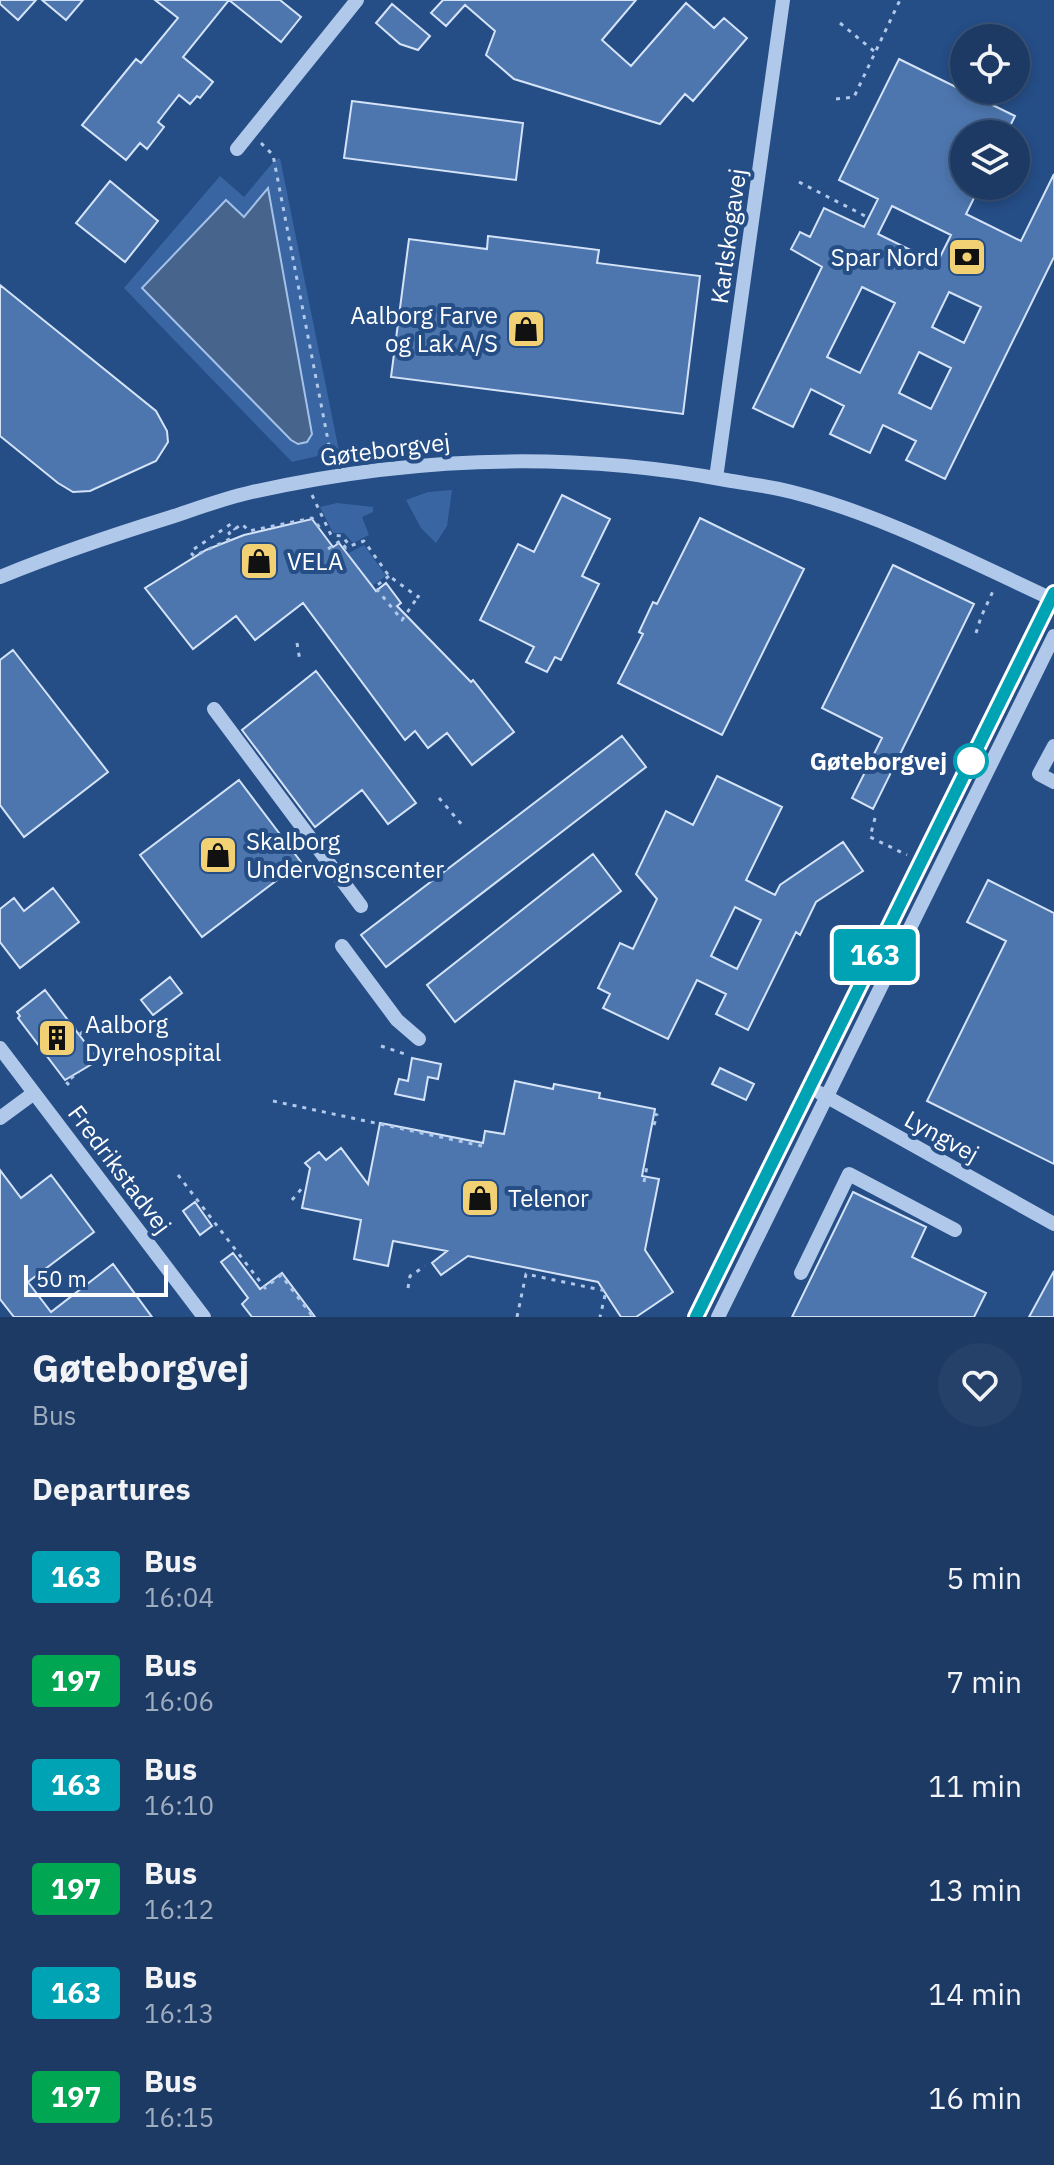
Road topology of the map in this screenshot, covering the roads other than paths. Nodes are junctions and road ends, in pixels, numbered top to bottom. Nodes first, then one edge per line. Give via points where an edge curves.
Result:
1 (357, 0) edge
2 (783, 0) edge
3 (237, 149) dead end
4 (716, 478) junction
5 (0, 577) edge
6 (1053, 597) edge
7 (1054, 636) edge
8 (214, 709) dead end
9 (1054, 746) edge
10 (1054, 782) edge
11 (361, 906) dead end
12 (342, 946) dead end
13 (419, 1039) dead end
14 (0, 1048) edge
15 (809, 1087) junction
16 (34, 1093) junction
17 (827, 1097) junction
18 (0, 1118) edge
19 (1054, 1224) edge
20 (955, 1230) dead end
21 (801, 1273) dead end
22 (204, 1317) edge
23 (696, 1317) edge
24 (718, 1317) edge

1 - 3 street
2 - 4 street, Karlskogavej
4 - 5 street, Gøteborgvej via 578,462 469,461 335,476 227,499
4 - 6 street, Gøteborgvej via 790,491 856,512
6 - 15 street
7 - 17 street
8 - 11 street
9 - 10 street via 1039,774
12 - 13 street via 397,1020
14 - 16 street, Fredrikstadvej
15 - 17 street, Lyngvej
15 - 23 street
16 - 18 street
16 - 22 street, Fredrikstadvej
17 - 19 street, Lyngvej
17 - 24 street
20 - 21 street via 849,1174

